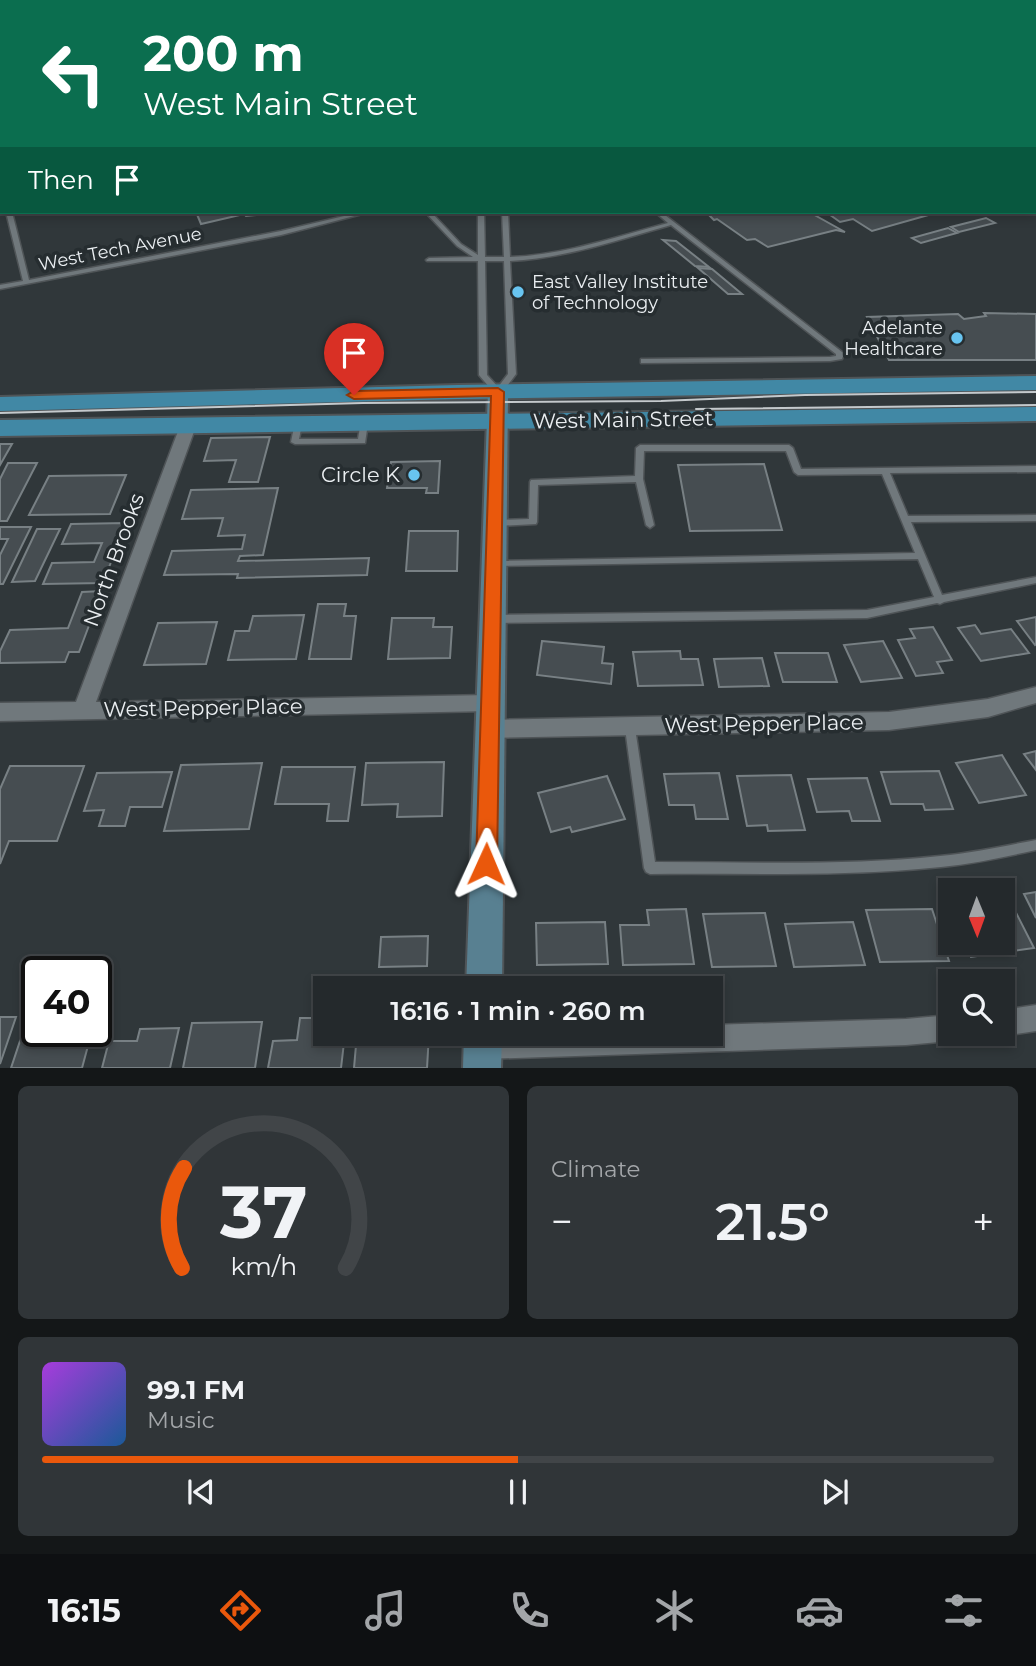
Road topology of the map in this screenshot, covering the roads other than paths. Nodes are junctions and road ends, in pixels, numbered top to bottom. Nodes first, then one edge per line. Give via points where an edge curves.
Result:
1 (9, 214) edge
2 (359, 214) edge
3 (430, 214) edge
4 (481, 214) edge
5 (505, 214) edge
6 (661, 214) edge
7 (673, 223) junction
8 (508, 259) junction
9 (429, 260) dead end
10 (482, 260) junction
11 (26, 281) junction
12 (0, 287) edge
13 (644, 361) dead end
14 (1036, 383) edge
15 (0, 404) edge
16 (498, 406) junction
17 (1036, 414) edge
18 (188, 426) junction
19 (0, 428) edge
20 (1036, 469) edge
21 (885, 471) junction
22 (639, 479) junction
23 (1036, 518) edge
24 (905, 519) junction
25 (494, 523) junction
26 (650, 525) dead end
27 (921, 556) junction
28 (493, 564) junction
29 (1036, 580) edge
30 (940, 601) junction
31 (492, 620) junction
32 (1036, 695) edge
33 (83, 710) junction
34 (0, 712) edge
35 (489, 716) junction
36 (630, 727) junction
37 (1036, 845) edge
38 (484, 976) edge
39 (1036, 1018) edge
40 (1015, 1021) edge
41 (938, 1029) edge
42 (483, 1049) edge

1 - 11 lane
2 - 11 lane, West Tech Avenue
3 - 10 lane via 459,245
4 - 10 lane
5 - 8 lane
6 - 7 lane
7 - 8 lane via 538,257
7 - 13 lane via 840,353 830,359
8 - 10 lane
8 - 16 lane via 512,374
9 - 10 lane
10 - 16 lane via 483,375
11 - 12 lane, West Tech Avenue
14 - 16 main road, West Main Street
15 - 16 main road, West Main Street
16 - 17 main road, West Main Street
16 - 18 main road, West Main Street via 363,432
16 - 25 street
18 - 19 main road, West Main Street
18 - 33 street, North Brooks
20 - 21 lane
21 - 22 lane via 798,472 789,448 640,448
21 - 24 lane
22 - 25 lane via 534,482 533,522
22 - 26 lane
23 - 24 lane
24 - 27 lane
25 - 28 street
27 - 28 lane
27 - 30 lane
28 - 31 street
29 - 30 lane
30 - 31 lane via 867,614
31 - 35 street
32 - 36 street, West Pepper Place via 988,708 889,721
33 - 34 street, West Pepper Place
33 - 35 street, West Pepper Place
35 - 36 street, West Pepper Place
35 - 38 street
36 - 37 lane via 650,868 880,865 1001,854
39 - 40 street
41 - 42 street

